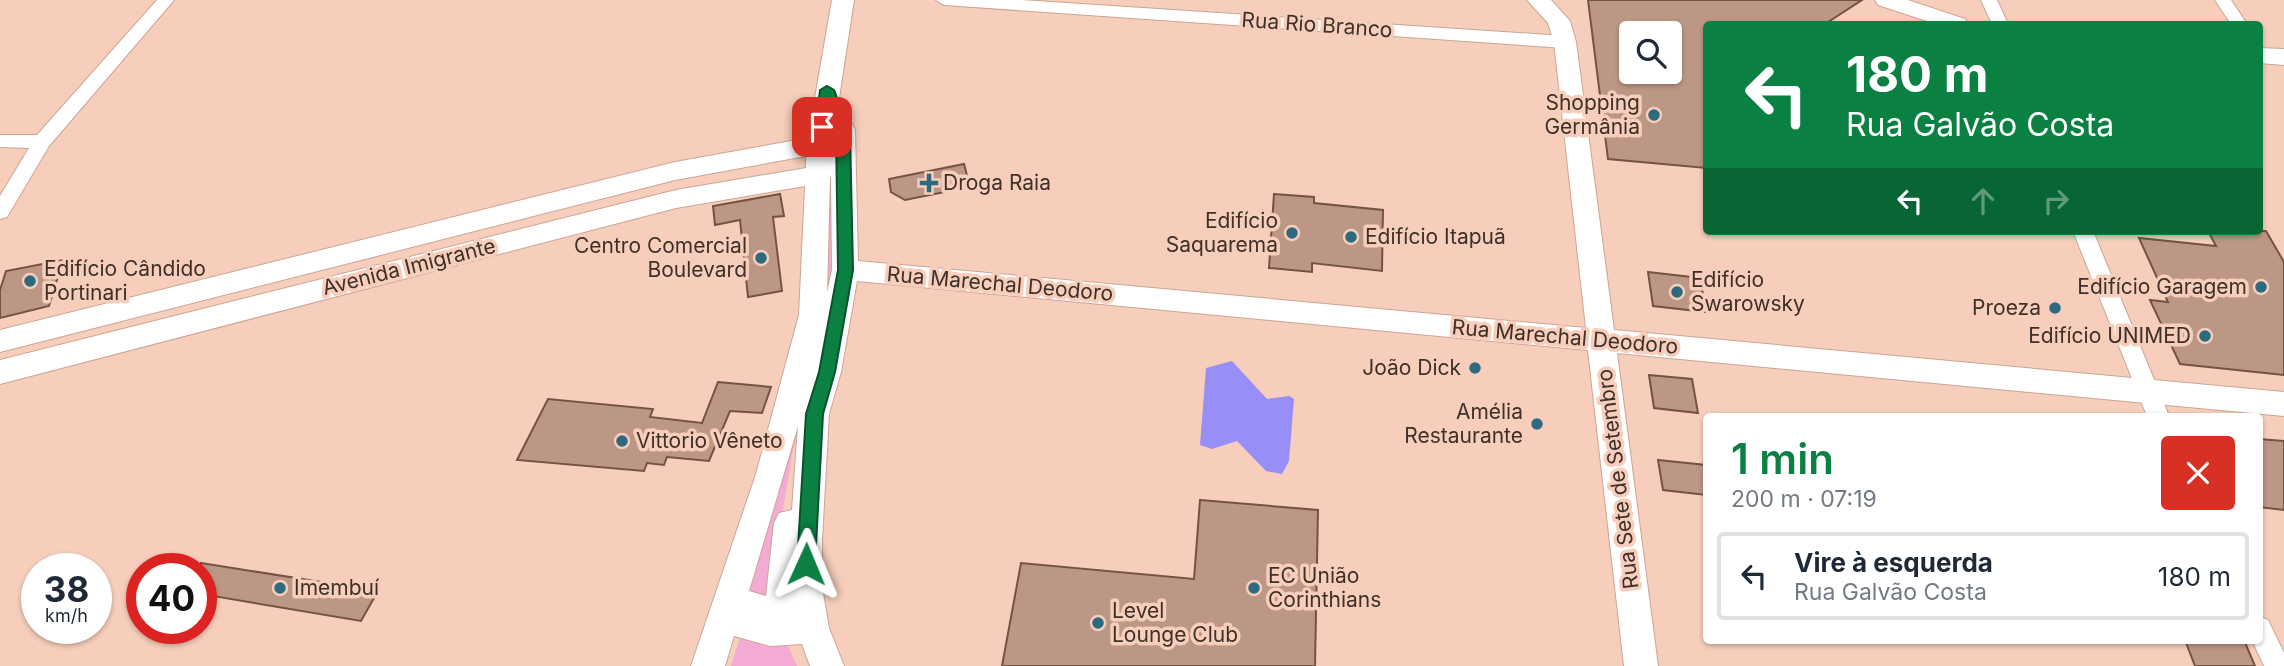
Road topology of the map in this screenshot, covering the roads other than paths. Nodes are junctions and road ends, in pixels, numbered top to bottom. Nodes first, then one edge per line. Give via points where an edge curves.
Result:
1 (166, 0) edge
2 (843, 0) edge
3 (944, 0) edge
4 (1538, 0) edge
5 (1886, 0) edge
6 (1989, 0) edge
7 (2223, 0) edge
8 (1948, 21) edge
9 (1999, 21) edge
10 (2237, 21) edge
11 (1565, 42) junction
12 (2263, 55) edge
13 (2284, 57) edge
14 (0, 141) edge
15 (42, 142) junction
16 (831, 147) junction
17 (820, 174) junction
18 (0, 212) edge
19 (2085, 235) edge
20 (845, 270) junction
21 (1601, 340) junction
22 (0, 341) edge
23 (0, 372) edge
24 (2153, 404) edge
25 (2284, 404) edge
26 (814, 414) junction
27 (728, 606) junction
28 (812, 628) junction
29 (2263, 636) edge
30 (708, 666) edge
31 (827, 666) edge
32 (1641, 666) edge
33 (2277, 666) edge

1 - 15 street
2 - 16 street via 827,90
3 - 11 street, Rua Rio Branco
4 - 11 street, Rua Sete de Setembro via 1559,21
5 - 8 street
6 - 9 street
7 - 10 street
11 - 21 street, Rua Sete de Setembro
12 - 13 street
14 - 15 street
15 - 18 street
16 - 17 street
16 - 20 street
16 - 22 street, Avenida Imigrante via 675,171
17 - 23 street, Avenida Imigrante via 676,199
17 - 27 street via 813,314 771,474
19 - 24 street
20 - 21 street, Rua Marechal Deodoro
20 - 26 street via 827,372
21 - 24 street, Rua Marechal Deodoro
21 - 32 street, Rua Sete de Setembro
24 - 25 street, Rua Marechal Deodoro
26 - 27 street via 799,465 782,601 771,611
26 - 28 street via 806,540
27 - 28 street via 759,629
27 - 30 street
28 - 31 street
29 - 33 street

